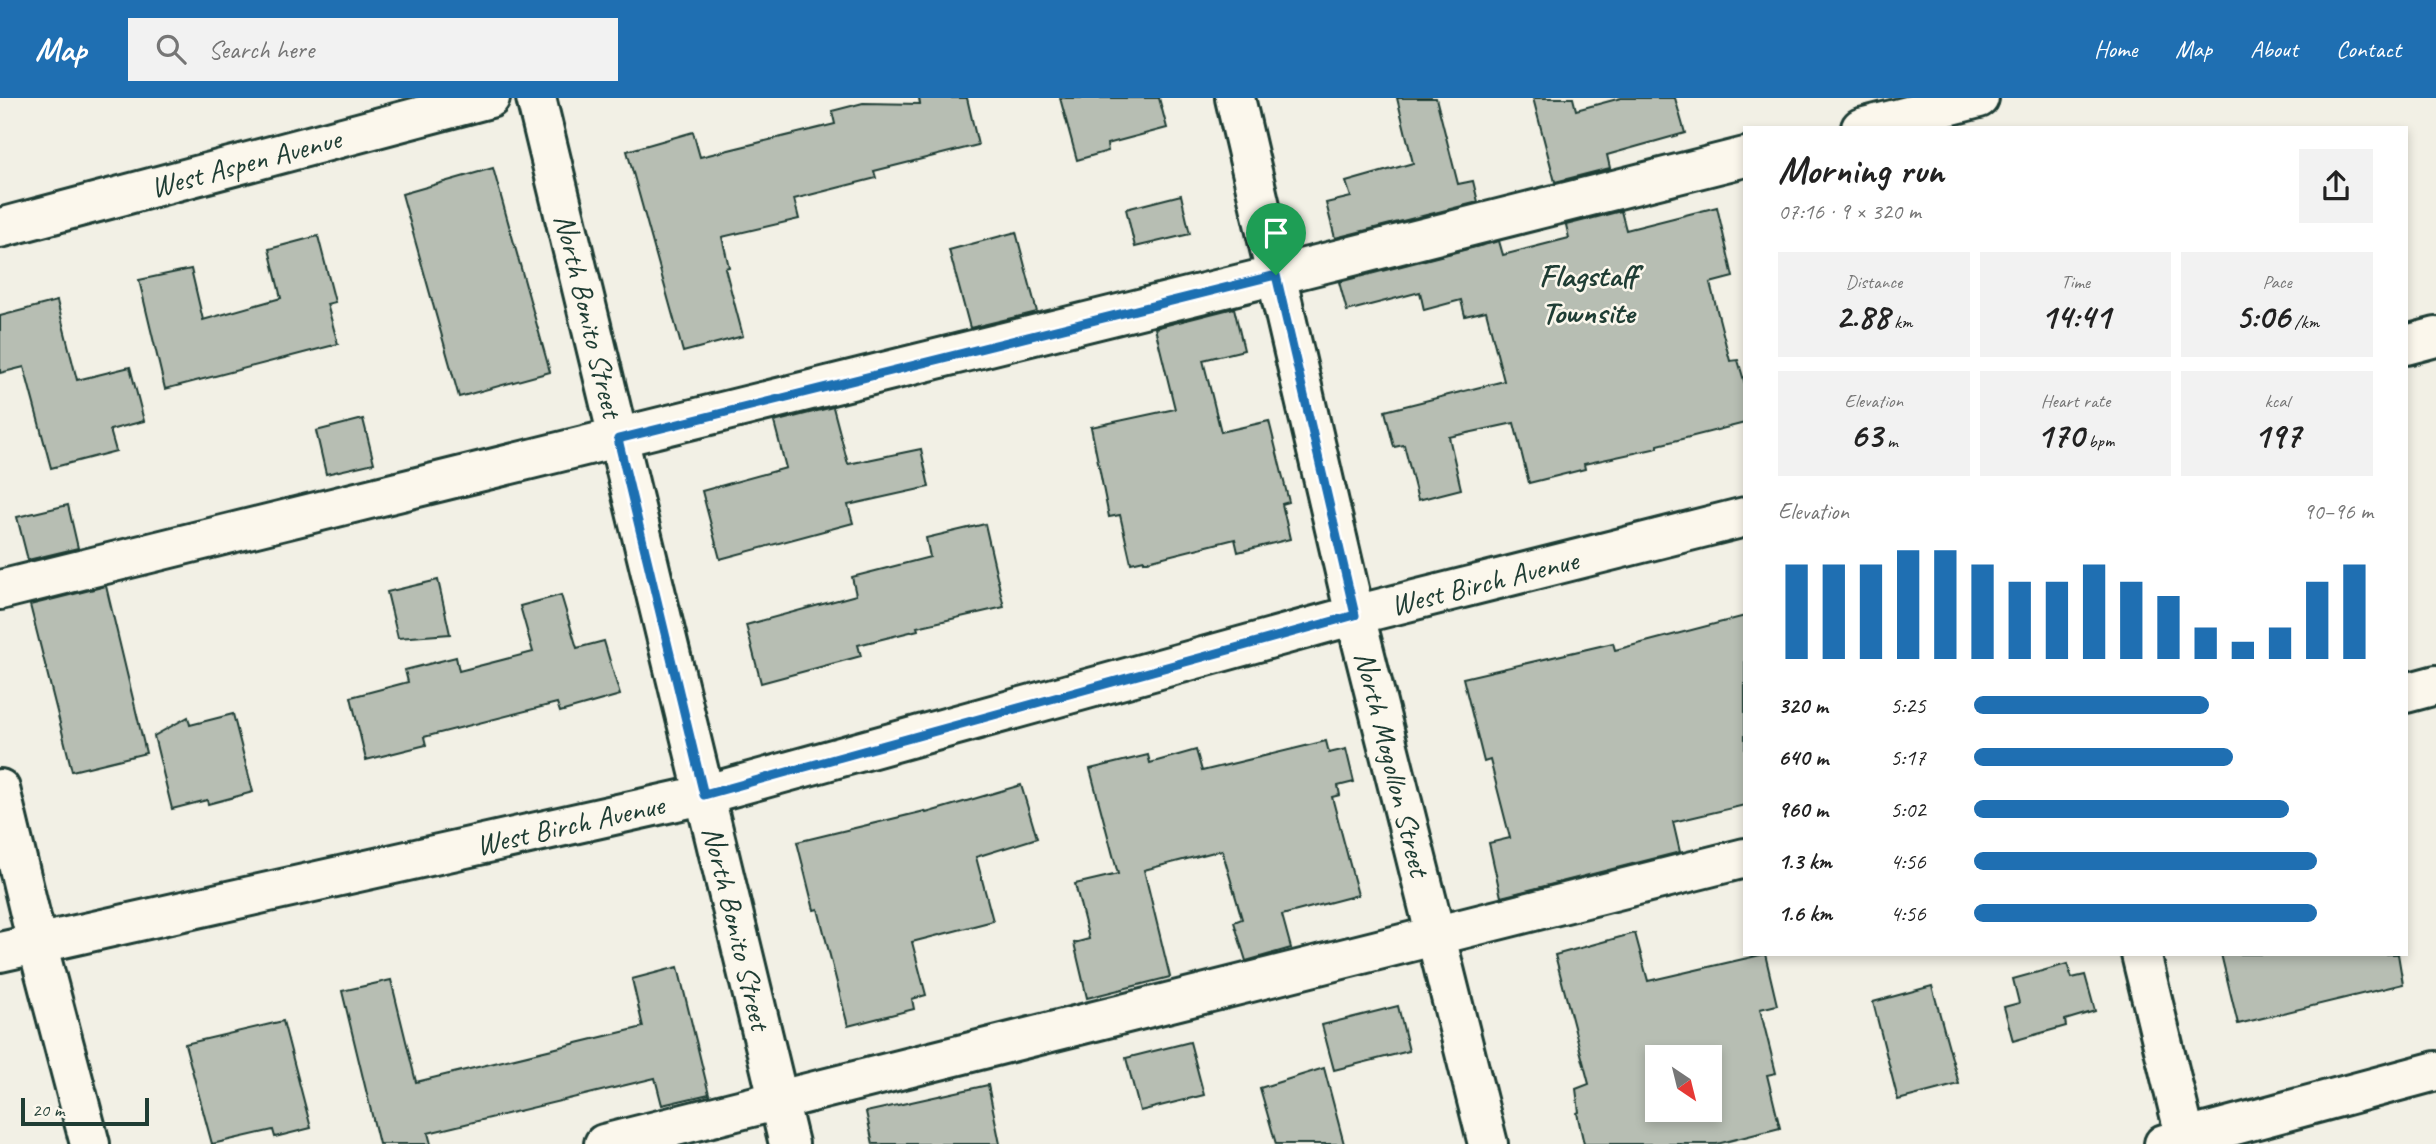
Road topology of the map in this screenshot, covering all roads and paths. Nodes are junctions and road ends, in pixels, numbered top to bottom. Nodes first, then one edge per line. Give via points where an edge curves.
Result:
1 (490, 98) edge
2 (536, 98) edge
3 (1235, 98) edge
4 (1979, 98) edge
5 (1934, 112) edge
6 (1870, 126) edge
7 (1743, 158) edge
8 (0, 228) edge
9 (1276, 275) junction
10 (2436, 337) edge
11 (2408, 344) edge
12 (618, 439) junction
13 (1743, 518) edge
14 (0, 590) edge
15 (1355, 615) junction
16 (2436, 685) edge
17 (2408, 692) edge
18 (0, 789) edge
19 (704, 795) junction
20 (1743, 859) edge
21 (1436, 936) junction
22 (37, 943) junction
23 (0, 952) edge
24 (2141, 956) edge
25 (2436, 1071) edge
26 (779, 1100) junction
27 (2179, 1142) edge
28 (90, 1144) edge
29 (604, 1144) edge
30 (789, 1144) edge
31 (1488, 1144) edge

1 - 8 street, West Aspen Avenue
2 - 12 street, North Bonito Street
3 - 9 street, North Mogollon Street
4 - 5 street
5 - 6 street
7 - 9 street
9 - 12 street
9 - 15 street, North Mogollon Street
10 - 11 street
12 - 14 street
12 - 19 street, North Bonito Street
13 - 15 street, West Birch Avenue
15 - 19 street, West Birch Avenue
15 - 21 street, North Mogollon Street
16 - 17 street
18 - 22 street
19 - 22 street, West Birch Avenue
19 - 26 street, North Bonito Street
20 - 21 street
21 - 26 street
21 - 31 street, North Mogollon Street
22 - 23 street, West Birch Avenue
22 - 28 street
24 - 27 street
25 - 27 street
26 - 29 street
26 - 30 street, North Bonito Street

